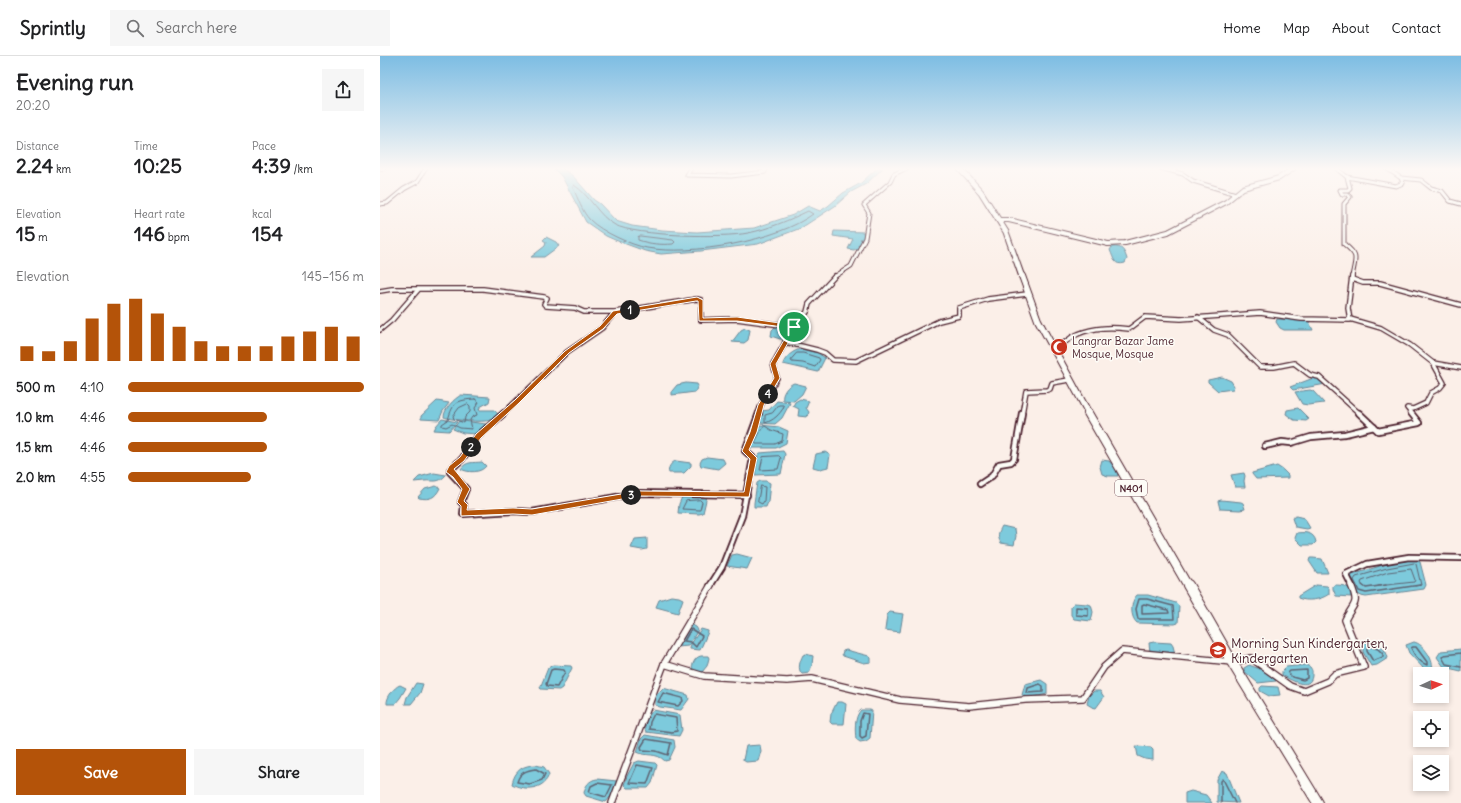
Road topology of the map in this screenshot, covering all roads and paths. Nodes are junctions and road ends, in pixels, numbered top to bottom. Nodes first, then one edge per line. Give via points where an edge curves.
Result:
1 (866, 203) edge
2 (988, 203) edge
3 (1224, 203) edge
4 (1345, 203) edge
5 (999, 220) junction
6 (1352, 280) junction
7 (418, 290) junction
8 (380, 291) edge
9 (1027, 294) junction
10 (1461, 305) edge
11 (615, 312) junction
12 (1198, 317) junction
13 (1350, 319) junction
14 (794, 327) junction
15 (380, 330) edge
16 (785, 342) junction
17 (1052, 347) junction
18 (1433, 362) junction
19 (1461, 368) edge
20 (1069, 380) junction
21 (1374, 427) junction
22 (1265, 446) dead end
23 (980, 484) dead end
24 (747, 495) junction
25 (1461, 558) edge
26 (1232, 662) junction
27 (664, 664) junction
28 (612, 803) edge
29 (1318, 803) edge

1 - 14 street via 864,205 869,213 865,238 851,266 830,279 829,284 809,304 807,312
2 - 5 highway, N401
3 - 5 main road via 1168,232 1119,244 1108,244 1009,220
4 - 6 street via 1344,244 1356,256
5 - 9 highway, N401 via 1012,246
6 - 10 street via 1380,283
6 - 13 street via 1348,308
7 - 8 street
7 - 11 street via 483,289 544,297 547,298 544,304 546,306 575,308 584,312
7 - 15 street
9 - 16 street via 988,299 959,308 959,316 939,321 856,362 833,360 817,350
9 - 17 highway, N401
11 - 14 street via 697,299 701,300 701,320 737,319
11 - 24 street via 602,328 567,352 517,402 478,436 462,459 451,468 450,472 456,475 466,489 460,502 464,505 463,514 532,512 639,494
12 - 13 street via 1260,313 1301,319
12 - 17 street via 1145,317 1129,329 1090,330 1074,336 1063,345
12 - 21 street via 1214,330 1228,335 1260,367 1294,363 1310,375 1319,377
13 - 18 street via 1381,328
14 - 16 street
16 - 24 street via 773,364 777,378 761,405 745,451 753,458
17 - 20 highway, N401
18 - 19 street
18 - 21 street via 1444,383 1431,393 1426,402 1414,409 1406,408 1418,423 1378,431
20 - 23 street via 1052,383 1047,390 1026,391 1014,459 999,464 992,476
20 - 26 highway, N401
21 - 22 street
24 - 27 street via 742,516 722,567
25 - 26 street via 1409,557 1368,564 1346,574 1356,601 1345,620 1363,663 1364,667 1361,669 1335,674 1328,681 1304,691 1290,686 1251,658
26 - 27 street via 1122,651 1101,670 1084,698 1025,700 969,706 900,700 812,679 787,681 704,676
26 - 29 highway, N401
27 - 28 street

